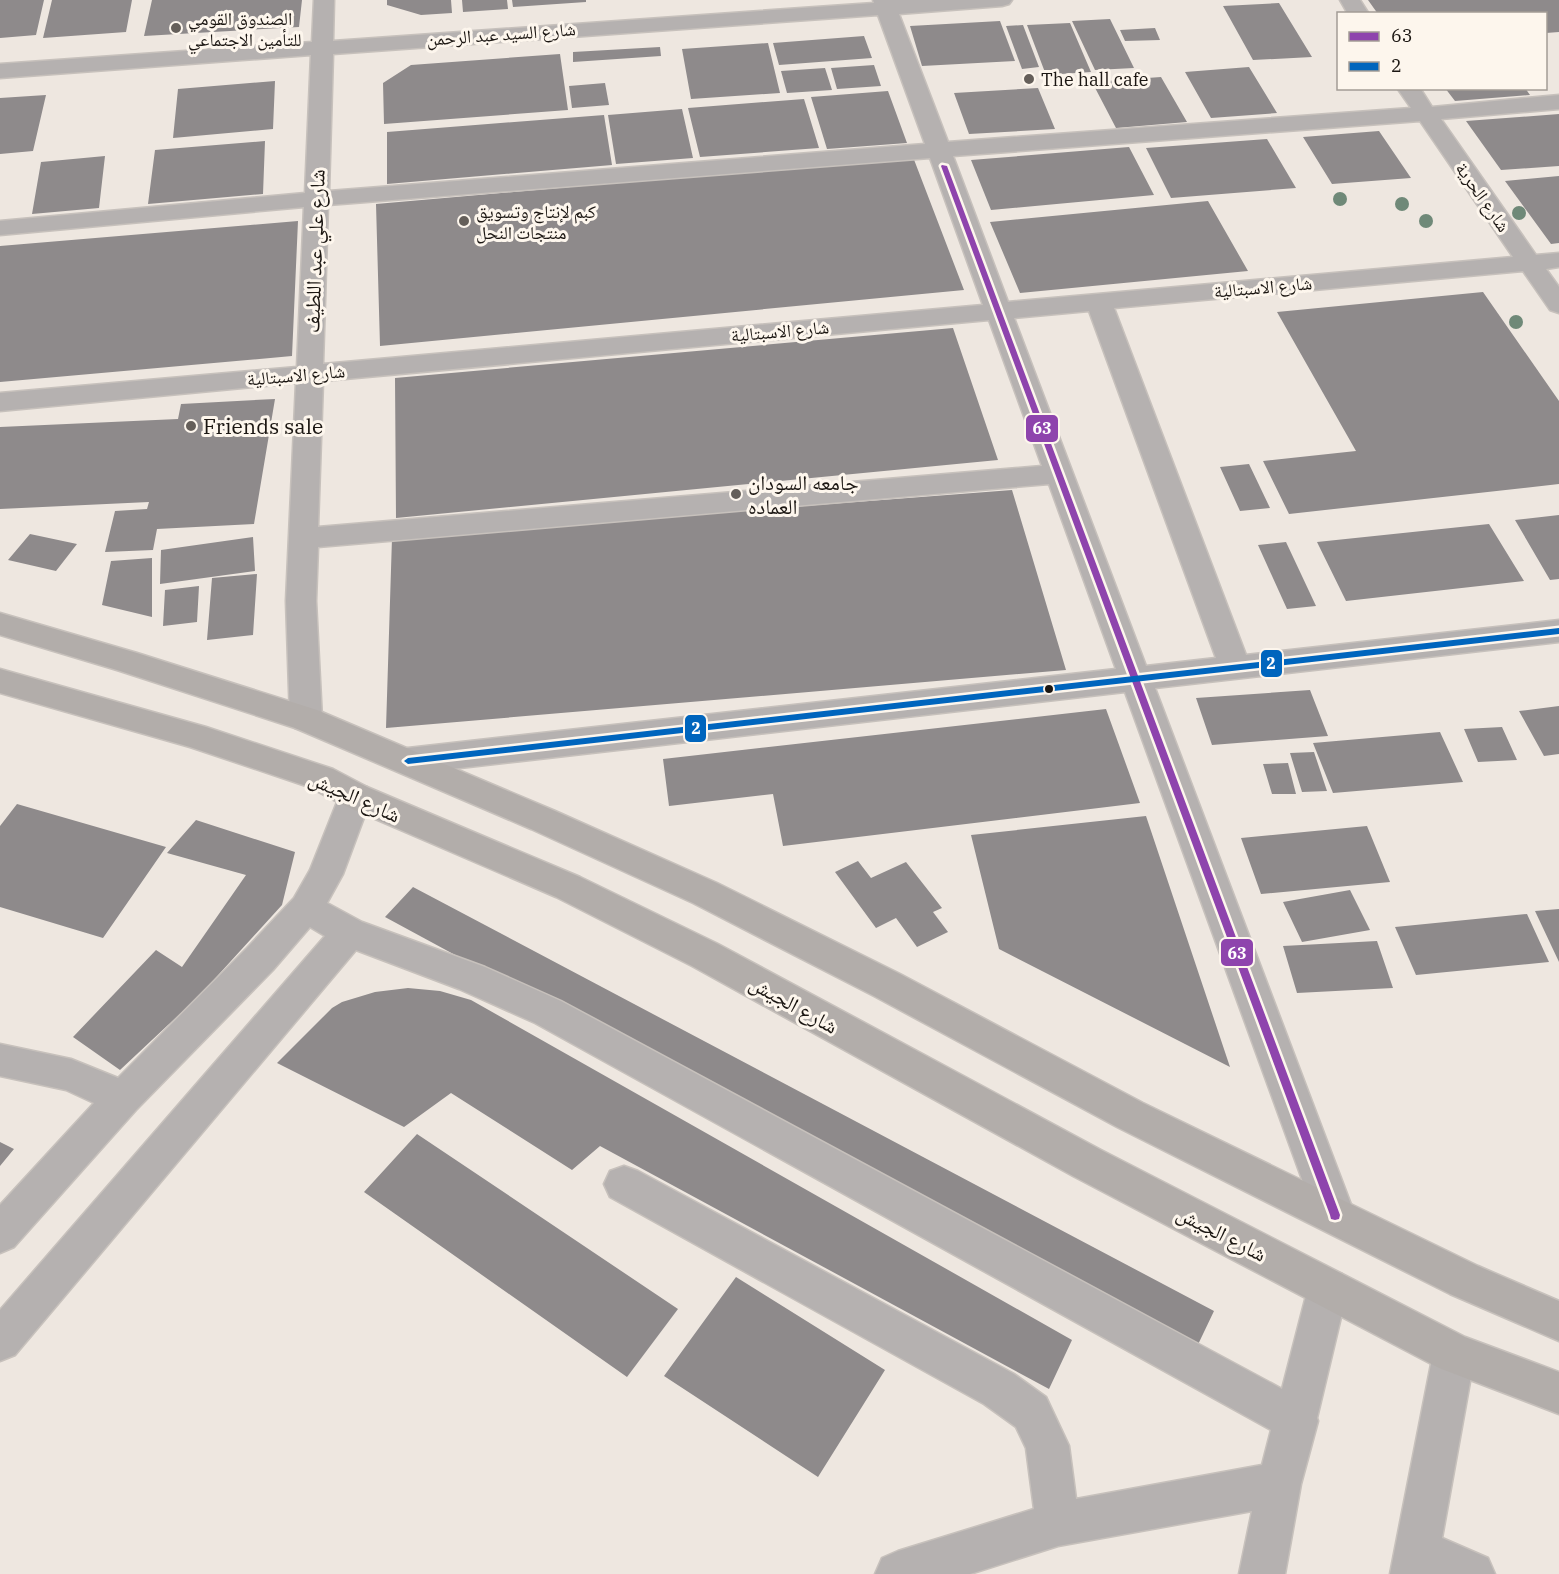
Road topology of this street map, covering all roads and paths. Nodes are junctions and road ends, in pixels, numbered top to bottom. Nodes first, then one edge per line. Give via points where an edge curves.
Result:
1 (324, 0) edge
2 (1002, 0) edge
3 (884, 4) edge
4 (322, 46) junction
5 (0, 71) edge
6 (1409, 90) edge
7 (1559, 102) edge
8 (1425, 114) junction
9 (938, 150) junction
10 (316, 199) junction
11 (0, 228) edge
12 (1559, 260) edge
13 (1529, 262) junction
14 (1099, 302) junction
15 (1559, 305) edge
16 (998, 311) junction
17 (309, 374) junction
18 (0, 402) edge
19 (1059, 474) junction
20 (304, 538) junction
21 (0, 624) edge
22 (1559, 631) edge
23 (1235, 668) junction
24 (1136, 679) junction
25 (0, 681) edge
26 (306, 718) junction
27 (408, 761) junction
28 (355, 796) junction
29 (306, 908) junction
30 (350, 932) junction
31 (0, 1060) edge
32 (123, 1098) junction
33 (624, 1184) dead end
34 (1335, 1215) junction
35 (0, 1234) edge
36 (1328, 1288) junction
37 (1559, 1321) edge
38 (0, 1341) edge
39 (1454, 1354) junction
40 (1559, 1393) edge
41 (1297, 1421) junction
42 (1279, 1484) junction
43 (1058, 1524) junction
44 (1414, 1562) edge
45 (898, 1574) edge
46 (1262, 1574) edge
47 (1472, 1574) edge

1 - 4 street, شارع علي عبد اللطيف
2 - 3 street, شارع السيد عبد الرحمن
3 - 4 street, شارع السيد عبد الرحمن
3 - 9 street
4 - 5 street, شارع السيد عبد الرحمن
4 - 10 street, شارع علي عبد اللطيف
6 - 8 street, شارع الحرية
7 - 8 street
8 - 9 street
8 - 13 street, شارع الحرية
9 - 10 street
9 - 16 street
10 - 11 street
10 - 17 street, شارع علي عبد اللطيف
12 - 13 street, شارع الاسبتالية
13 - 14 street, شارع الاسبتالية
13 - 15 street, شارع الحرية
14 - 16 street, شارع الاسبتالية
14 - 23 street
16 - 17 street, شارع الاسبتالية
16 - 19 street
17 - 18 street, شارع الاسبتالية
17 - 20 street, شارع علي عبد اللطيف
19 - 20 street
19 - 24 street
20 - 26 street, شارع علي عبد اللطيف via 301,601
21 - 26 highway
22 - 23 street
23 - 24 street
24 - 27 street
24 - 34 street
25 - 28 highway, شارع الجيش via 195,736 321,778
26 - 27 highway
27 - 34 highway via 705,893 1130,1115
28 - 29 street via 326,874
28 - 36 highway, شارع الجيش via 568,887 705,955 1087,1163
29 - 30 street
29 - 32 street
30 - 38 street
30 - 41 street via 472,978 548,1012
31 - 32 street via 71,1076
32 - 35 street
33 - 43 street via 999,1389 1031,1412 1047,1446
34 - 37 highway via 1464,1280
36 - 39 highway, شارع الجيش
36 - 41 street
39 - 40 highway, شارع الجيش
39 - 44 street
41 - 42 street
42 - 43 street
42 - 46 street
43 - 45 street
44 - 47 street

